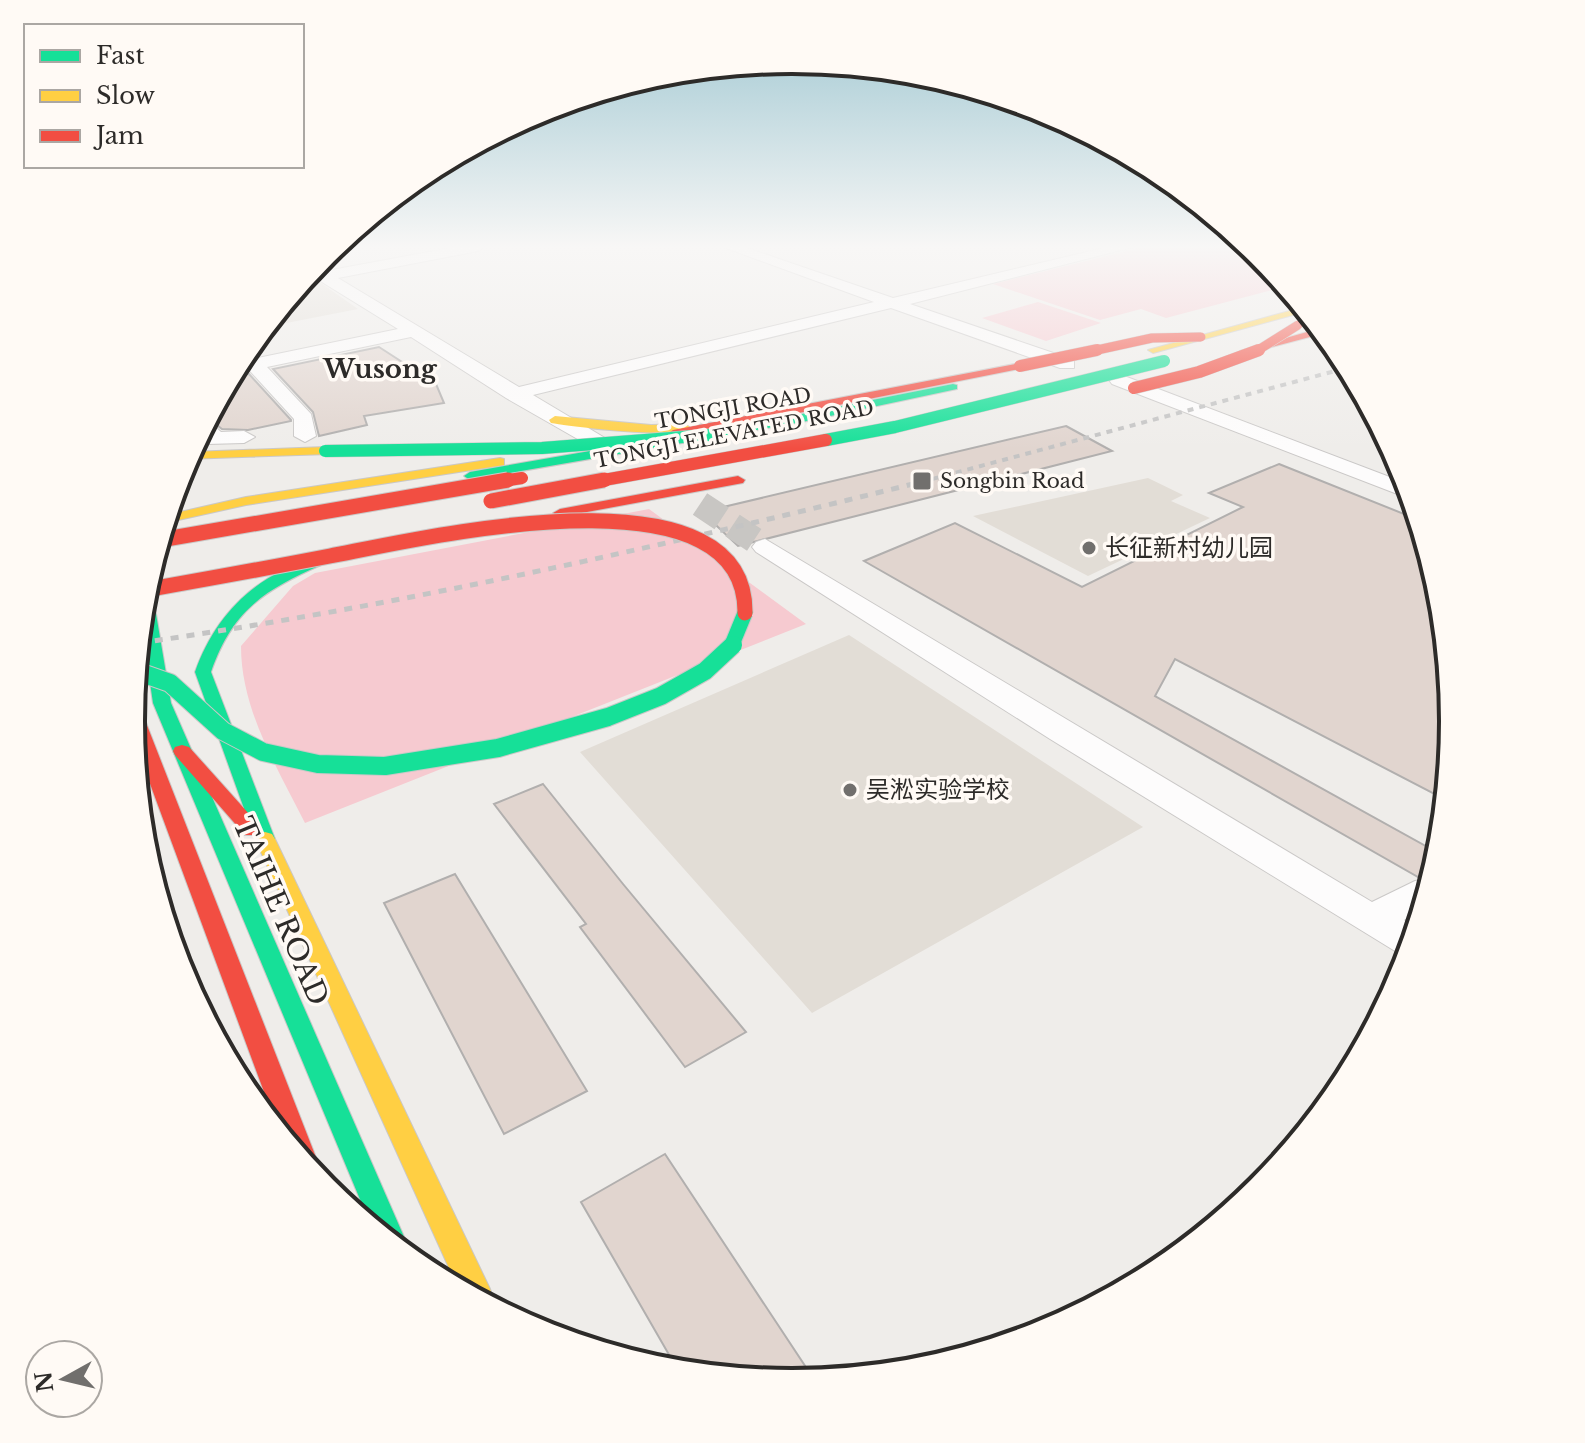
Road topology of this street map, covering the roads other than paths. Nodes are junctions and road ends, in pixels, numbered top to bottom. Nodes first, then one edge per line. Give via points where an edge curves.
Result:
1 (382, 314) edge
2 (852, 314) edge
3 (931, 314) edge
4 (1267, 314) edge
5 (1299, 319) edge
6 (1300, 320) edge
7 (1302, 322) edge
8 (410, 332) junction
9 (1310, 333) edge
10 (1201, 337) junction
11 (1064, 363) junction
12 (253, 364) edge
13 (249, 370) edge
14 (1121, 381) junction
15 (513, 394) junction
16 (555, 420) junction
17 (716, 426) junction
18 (212, 435) edge
19 (765, 435) junction
20 (305, 436) dead end
21 (244, 437) dead end
22 (602, 446) junction
23 (202, 456) edge
24 (580, 459) junction
25 (811, 462) dead end
26 (745, 478) dead end
27 (1396, 487) edge
28 (696, 489) junction
29 (178, 517) edge
30 (177, 518) edge
31 (172, 538) edge
32 (765, 547) tunnel mouth
33 (168, 558) dead end
34 (163, 572) edge
35 (159, 587) edge
36 (151, 635) edge
37 (147, 675) edge
38 (146, 746) edge
39 (182, 751) junction
40 (269, 849) junction
41 (1415, 898) edge
42 (1372, 919) junction
43 (1403, 938) edge
44 (292, 1132) edge
45 (384, 1223) edge
46 (471, 1283) edge

1 - 8 street
2 - 15 street
3 - 11 street
4 - 11 main road, TONGJI ROAD
5 - 10 main road, TONGJI ELEVATED ROAD
6 - 33 main road, TONGJI ELEVATED ROAD, bridge via 895,427
7 - 25 main road, bridge via 1281,342 1205,370
8 - 12 street
8 - 15 street
9 - 14 main road
10 - 17 main road, bridge via 1152,338
10 - 19 main road, TONGJI ELEVATED ROAD, bridge
11 - 14 street
11 - 24 main road, TONGJI ROAD
13 - 20 street via 304,418
14 - 27 street
14 - 28 main road
15 - 16 street
16 - 17 main road via 651,429
16 - 22 street
17 - 22 main road, TONGJI ROAD
18 - 21 street
19 - 23 main road, bridge via 711,434 542,448
19 - 31 main road, TONGJI ELEVATED ROAD, bridge
22 - 24 main road
22 - 29 main road, TONGJI ROAD via 246,501
24 - 30 main road, TONGJI ROAD
26 - 28 main road
28 - 34 main road via 622,488
28 - 40 main road via 332,556 272,580 241,601 207,649 203,672
32 - 42 street
35 - 37 main road, bridge via 473,530 596,521 654,525 703,543 735,570 750,606 730,649 703,675 665,697 557,733 437,760 375,767 315,764 261,750 228,735 195,710 172,683
36 - 39 main road, TAIHE ROAD via 162,703
38 - 44 main road
39 - 40 main road
39 - 45 main road, TAIHE ROAD
40 - 46 main road
41 - 42 street
42 - 43 street

